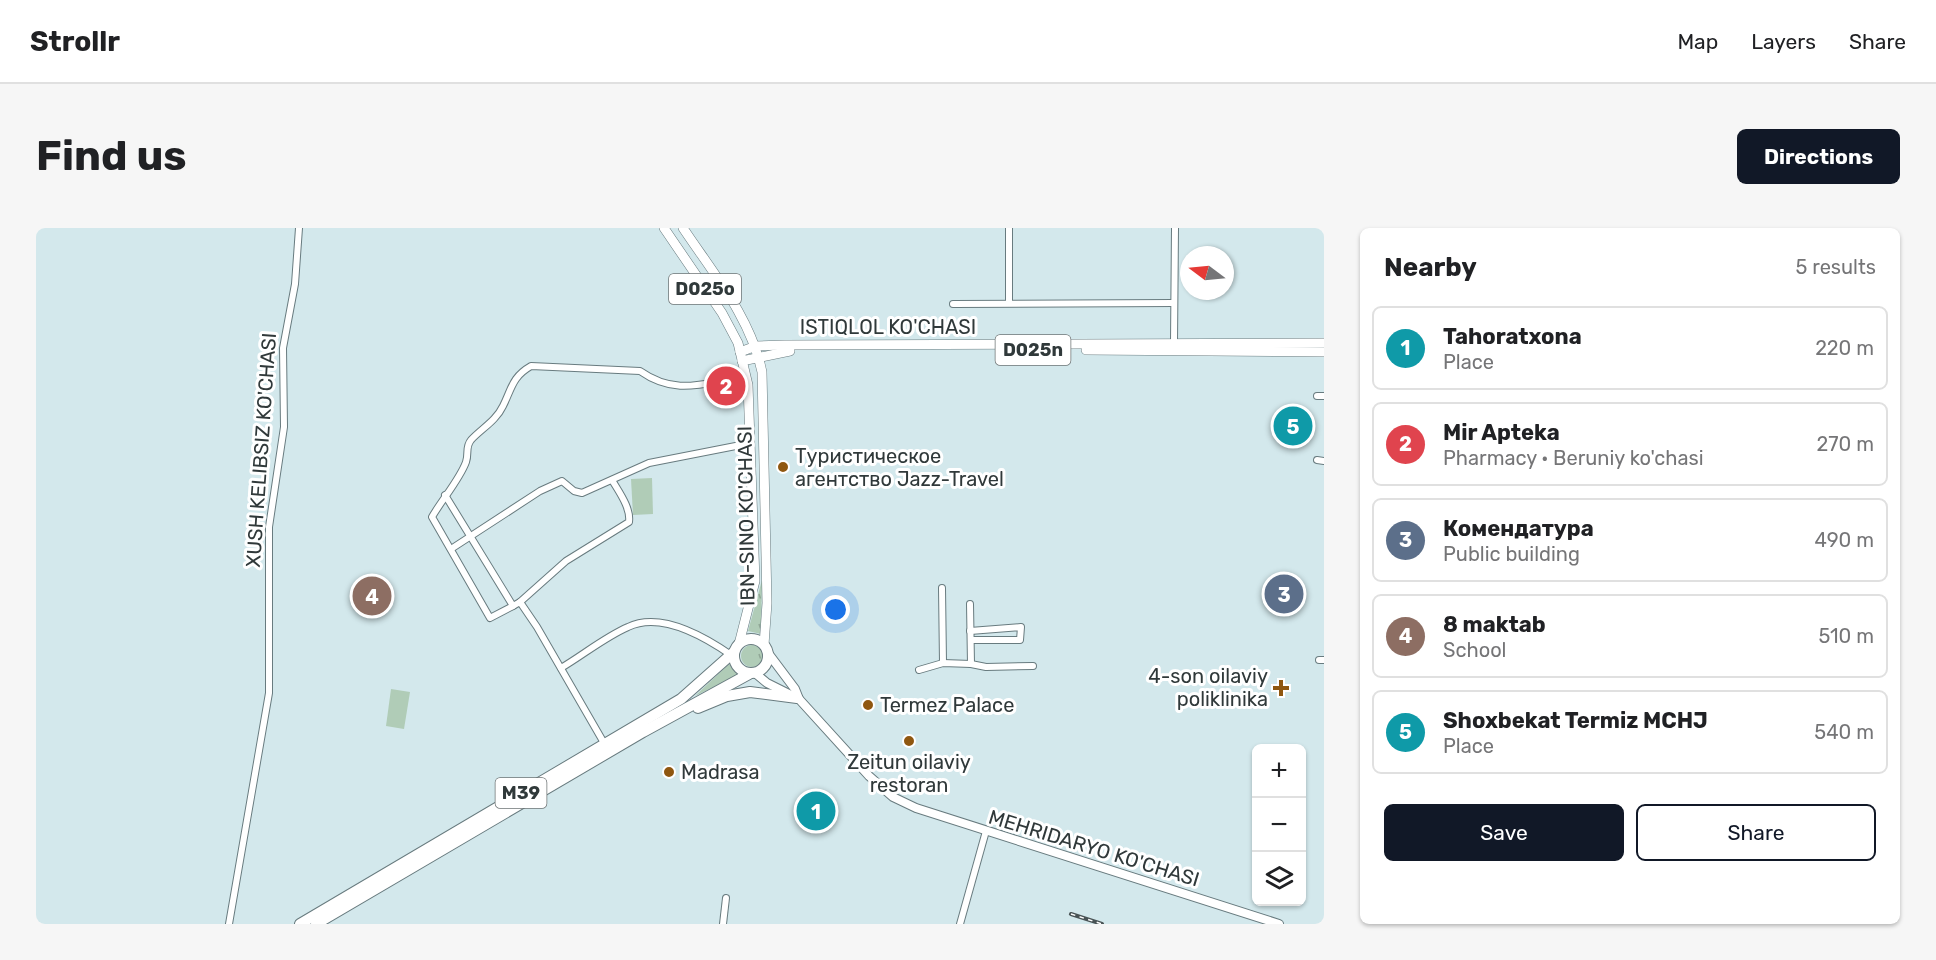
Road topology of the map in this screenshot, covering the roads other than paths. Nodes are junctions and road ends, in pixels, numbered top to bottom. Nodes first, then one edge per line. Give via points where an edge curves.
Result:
1 (298, 228) edge
2 (664, 228) edge
3 (683, 228) edge
4 (1009, 228) edge
5 (1175, 228) edge
6 (1009, 303) junction
7 (1174, 303) junction
8 (953, 304) dead end
9 (1174, 343) junction
10 (1324, 344) edge
11 (757, 351) junction
12 (1324, 352) edge
13 (741, 356) junction
14 (746, 377) junction
15 (752, 443) junction
16 (612, 480) junction
17 (445, 495) junction
18 (471, 536) junction
19 (451, 549) junction
20 (942, 588) dead end
21 (520, 602) junction
22 (970, 604) dead end
23 (513, 606) junction
24 (970, 631) junction
25 (970, 640) junction
26 (766, 649) junction
27 (735, 650) junction
28 (943, 663) junction
29 (971, 664) junction
30 (1033, 666) dead end
31 (561, 668) junction
32 (919, 670) dead end
33 (752, 673) junction
34 (798, 699) junction
35 (683, 711) junction
36 (604, 743) junction
37 (986, 831) junction
38 (726, 897) dead end
39 (229, 924) edge
40 (300, 924) edge
41 (316, 924) edge
42 (723, 924) edge
43 (960, 924) edge
44 (1279, 924) edge

1 - 39 street, XUSH KELIBSIZ KO'CHASI via 295,284 283,348 284,427 269,526 269,693
2 - 13 main road, IBN-SINO KO'CHASI / D025o via 722,313
3 - 11 main road, IBN-SINO KO'CHASI / D025o via 749,329
4 - 6 street
5 - 7 street
6 - 7 street
6 - 8 street
7 - 9 street
9 - 10 main road, ISTIQLOL KO'CHASI / D025n
9 - 11 main road, ISTIQLOL KO'CHASI / D025n
11 - 12 main road, ISTIQLOL KO'CHASI / D025n
11 - 13 main road, ISTIQLOL KO'CHASI / D025n
11 - 26 main road, IBN-SINO KO'CHASI via 762,372
13 - 14 main road, IBN-SINO KO'CHASI
14 - 15 main road, IBN-SINO KO'CHASI
14 - 17 street via 674,387 640,371 531,366 509,387 503,407 472,439 466,461
15 - 16 street via 649,463
15 - 27 main road, IBN-SINO KO'CHASI via 755,581
16 - 18 street via 582,494 562,481
16 - 21 street via 623,499 629,522 566,561
17 - 18 street
17 - 19 street via 432,517
18 - 19 street
18 - 23 street
19 - 23 street via 490,618
20 - 28 street
21 - 23 street
21 - 31 street
22 - 24 street
24 - 25 street
24 - 25 street via 1021,627 1020,640
25 - 29 street
26 - 27 highway via 752,639
26 - 33 highway via 765,666
26 - 34 main road
27 - 31 street via 688,629 649,622 628,627
27 - 33 highway via 737,666
27 - 36 highway, M39 via 681,699
28 - 29 street
28 - 32 street
29 - 30 street
31 - 36 street
33 - 34 main road
33 - 35 highway, M39
34 - 35 highway via 750,692
34 - 37 main road, МEHRIDARYO KO'CHASI via 851,758 893,797
35 - 41 highway, M39
36 - 40 highway, M39
37 - 43 street
37 - 44 main road, МEHRIDARYO KO'CHASI
38 - 42 street

